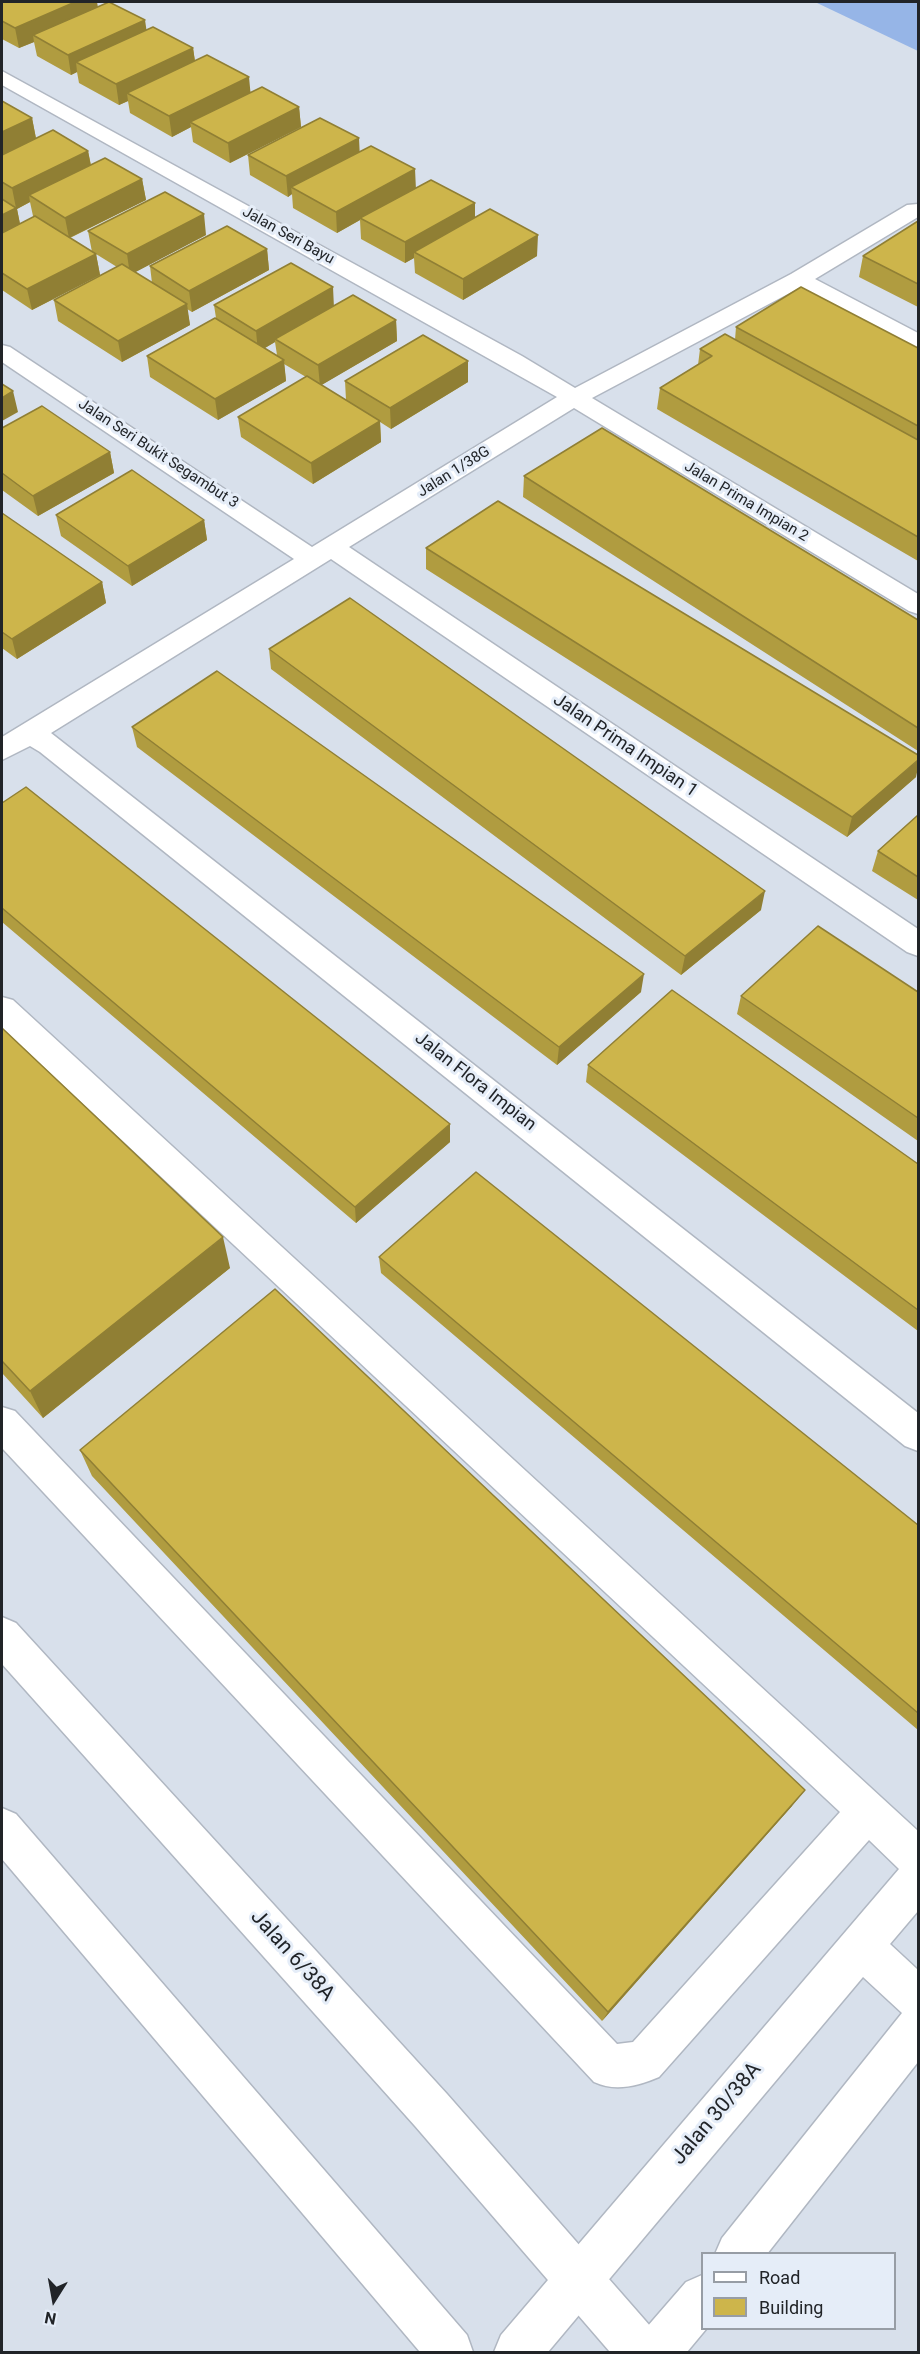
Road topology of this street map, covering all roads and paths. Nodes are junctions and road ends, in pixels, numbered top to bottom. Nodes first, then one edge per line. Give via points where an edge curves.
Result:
1 (2, 77) edge
2 (915, 210) dead end
3 (799, 279) junction
4 (918, 342) edge
5 (2, 352) edge
6 (573, 398) junction
7 (322, 553) junction
8 (918, 605) edge
9 (31, 733) junction
10 (2, 750) edge
11 (918, 944) edge
12 (2, 1009) edge
13 (2, 1423) edge
14 (918, 1434) edge
15 (2, 1636) edge
16 (868, 1811) junction
17 (2, 1828) edge
18 (918, 1859) edge
19 (918, 1879) edge
20 (860, 1944) junction
21 (918, 1999) edge
22 (918, 2028) edge
23 (739, 2252) edge
24 (578, 2280) junction
25 (701, 2299) edge
26 (450, 2352) edge
27 (518, 2352) edge
28 (641, 2352) edge
29 (657, 2352) edge

1 - 6 street, Jalan Seri Bayu via 514,361
2 - 3 street, Jalan 1/38G
3 - 4 street
3 - 6 street, Jalan 1/38G
5 - 7 street, Jalan Seri Bukit Segambut 3
6 - 7 street, Jalan 1/38G
6 - 8 street, Jalan Prima Impian 2
7 - 9 street, Jalan 1/38G
7 - 11 street, Jalan Prima Impian 1
9 - 10 street, Jalan 1/38G
9 - 14 street, Jalan Flora Impian
12 - 16 street
13 - 16 street via 609,2067 644,2062
15 - 24 street, Jalan 6/38A via 431,2110
16 - 18 street
17 - 26 street
19 - 20 street, Jalan 30/38A
20 - 21 street
20 - 24 street, Jalan 30/38A
22 - 23 street
24 - 27 street, Jalan 30/38A
24 - 28 street, Jalan 6/38A
25 - 29 street

